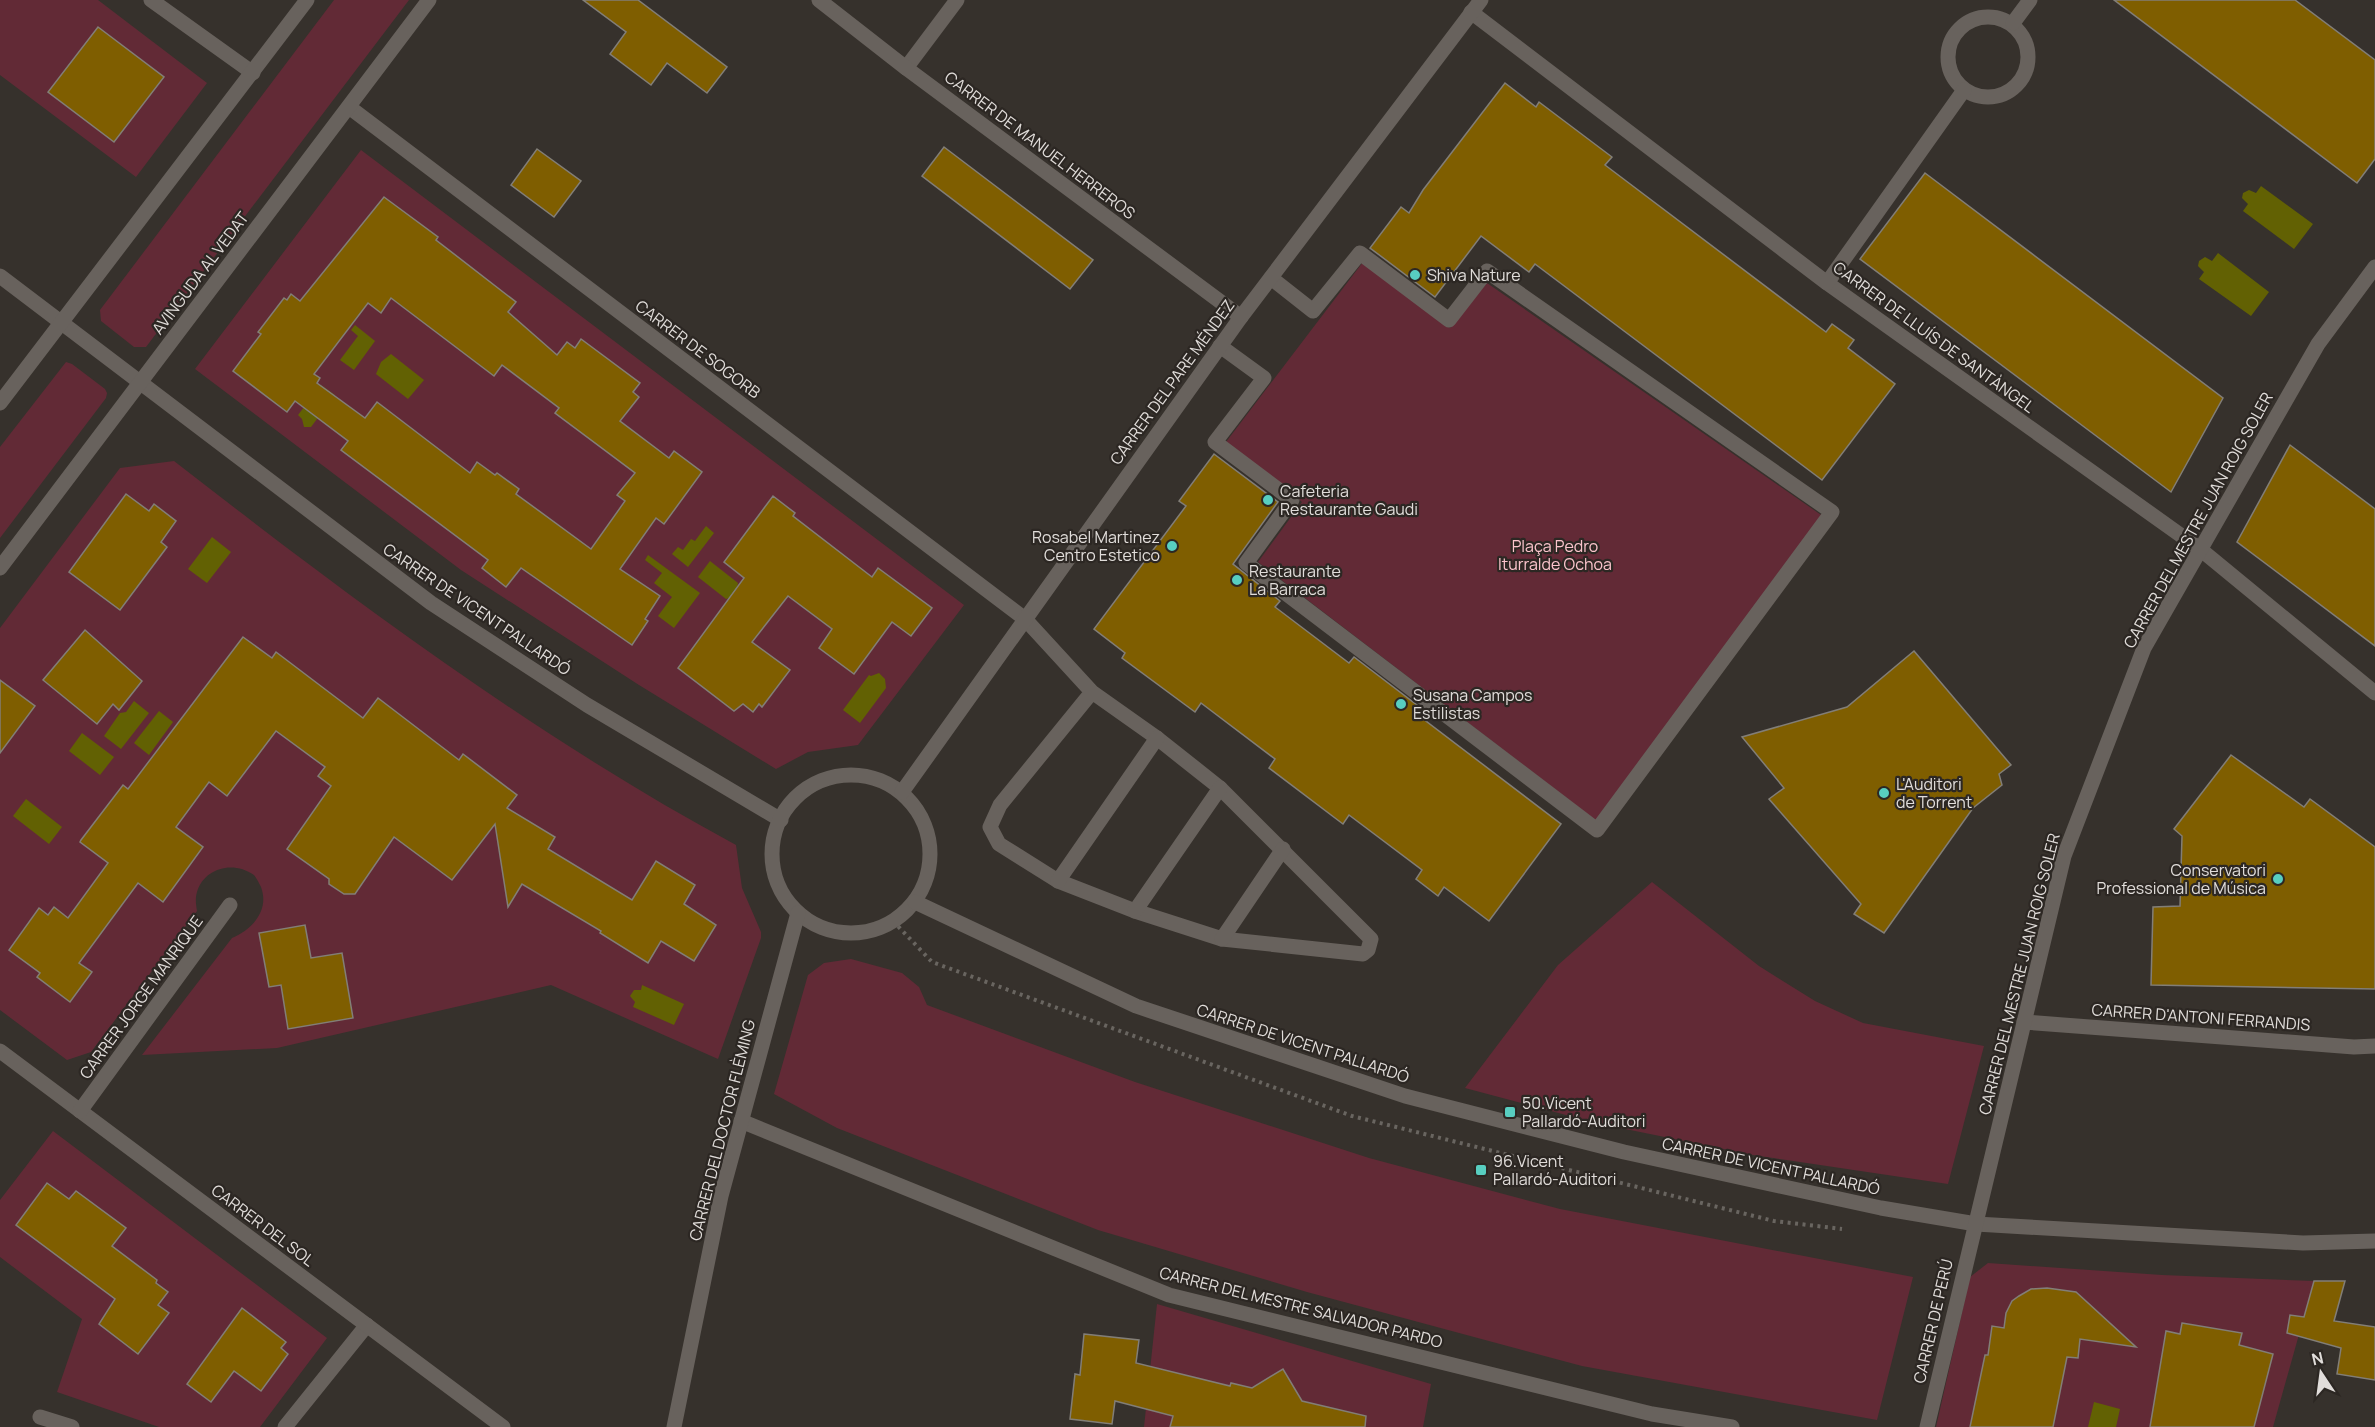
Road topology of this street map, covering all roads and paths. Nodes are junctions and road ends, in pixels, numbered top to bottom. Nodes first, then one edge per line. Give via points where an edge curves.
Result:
1 (152, 0) edge
2 (307, 0) edge
3 (429, 0) edge
4 (819, 0) edge
5 (957, 0) edge
6 (2030, 0) edge
7 (1476, 6) edge
8 (2013, 23) junction
9 (906, 68) junction
10 (253, 73) junction
11 (1964, 90) junction
12 (349, 107) junction
13 (2375, 267) edge
14 (0, 276) edge
15 (1271, 278) junction
16 (1827, 283) junction
17 (1241, 317) junction
18 (61, 322) junction
19 (1220, 346) junction
20 (140, 383) junction
21 (0, 403) edge
22 (2200, 549) junction
23 (0, 568) edge
24 (1025, 619) junction
25 (1092, 692) junction
26 (2375, 693) edge
27 (1157, 738) junction
28 (1220, 788) junction
29 (902, 792) junction
30 (781, 820) junction
31 (1283, 849) junction
32 (1058, 881) junction
33 (915, 902) junction
34 (230, 905) dead end
35 (1135, 910) junction
36 (798, 913) junction
37 (893, 921) junction
38 (1222, 939) junction
39 (932, 962) dead end
40 (2024, 1022) junction
41 (2375, 1046) edge
42 (0, 1051) edge
43 (80, 1111) junction
44 (741, 1122) junction
45 (1976, 1224) junction
46 (2375, 1241) edge
47 (367, 1325) junction
48 (40, 1417) dead end
49 (72, 1427) edge
50 (285, 1427) edge
51 (503, 1427) edge
52 (674, 1427) edge
53 (1732, 1427) edge
54 (1927, 1427) edge

1 - 10 street
2 - 10 street
3 - 12 street, AVINGUDA AL VEDAT
4 - 9 street, CARRER DE MANUEL HERREROS
5 - 9 street
6 - 8 street
7 - 15 street, CARRER DEL PARE MÉNDEZ
7 - 16 street, CARRER DE LLUÍS DE SANTÀNGEL
8 - 11 street via 1993,16 1972,19 1955,32 1947,52 1951,73
8 - 11 street via 2026,40 2029,61 2022,81 2005,94 1984,98
9 - 17 street, CARRER DE MANUEL HERREROS
10 - 18 street
11 - 16 street
12 - 20 street, AVINGUDA AL VEDAT
12 - 24 street, CARRER DE SOGORB
13 - 22 street, CARRER DEL MESTRE JUAN ROIG SOLER via 2318,344
14 - 18 street, CARRER DE VICENT PALLARDÓ
15 - 17 street, CARRER DEL PARE MÉNDEZ
15 - 19 street via 1313,311 1360,253 1449,320 1487,271 1832,512 1597,830 1246,563 1292,500 1215,442 1264,378
16 - 22 street, CARRER DE LLUÍS DE SANTÀNGEL
17 - 19 street, CARRER DEL PARE MÉNDEZ
18 - 20 street, CARRER DE VICENT PALLARDÓ
18 - 21 street
19 - 24 street, CARRER DEL PARE MÉNDEZ
20 - 23 street, AVINGUDA AL VEDAT
20 - 30 street, CARRER DE VICENT PALLARDÓ via 431,603 587,705
22 - 26 street, CARRER DE LLUÍS DE SANTÀNGEL
22 - 40 street, CARRER DEL MESTRE JUAN ROIG SOLER via 2144,648 2064,856
24 - 25 street, CARRER DE SOGORB
24 - 29 street, CARRER DEL PARE MÉNDEZ
25 - 27 street, CARRER DE SOGORB
25 - 32 street via 1000,805 990,827 999,844
27 - 28 street, CARRER DE SOGORB
27 - 32 street
28 - 31 street, CARRER DE SOGORB
28 - 35 street
29 - 30 street via 878,779 850,774 834,776 808,787 786,808
29 - 33 street via 925,822 931,849 928,877
30 - 36 street via 772,842 773,869 777,884
31 - 38 street
31 - 38 street, CARRER DE SOGORB via 1371,939 1368,950 1363,954
32 - 35 street
33 - 37 street
33 - 45 street, CARRER DE VICENT PALLARDÓ via 1136,1006 1405,1096 1624,1152 1881,1208
34 - 43 street, CARRER JORGE MANRIQUE
35 - 38 street
36 - 37 street via 837,933 878,930
36 - 44 street, CARRER DEL DOCTOR FLÈMING
37 - 39 path
40 - 41 street, CARRER D'ANTONI FERRANDIS
40 - 45 street, CARRER DEL MESTRE JUAN ROIG SOLER
42 - 43 street, CARRER DEL SOL
43 - 47 street, CARRER DEL SOL
44 - 52 street, CARRER DEL DOCTOR FLÈMING via 721,1196
44 - 53 street, CARRER DEL MESTRE SALVADOR PARDO via 1170,1294 1652,1414
45 - 46 street, CARRER DE VICENT PALLARDÓ via 2303,1243
45 - 54 street, CARRER DE PERÚ
47 - 50 street
47 - 51 street, CARRER DEL SOL
48 - 49 street

